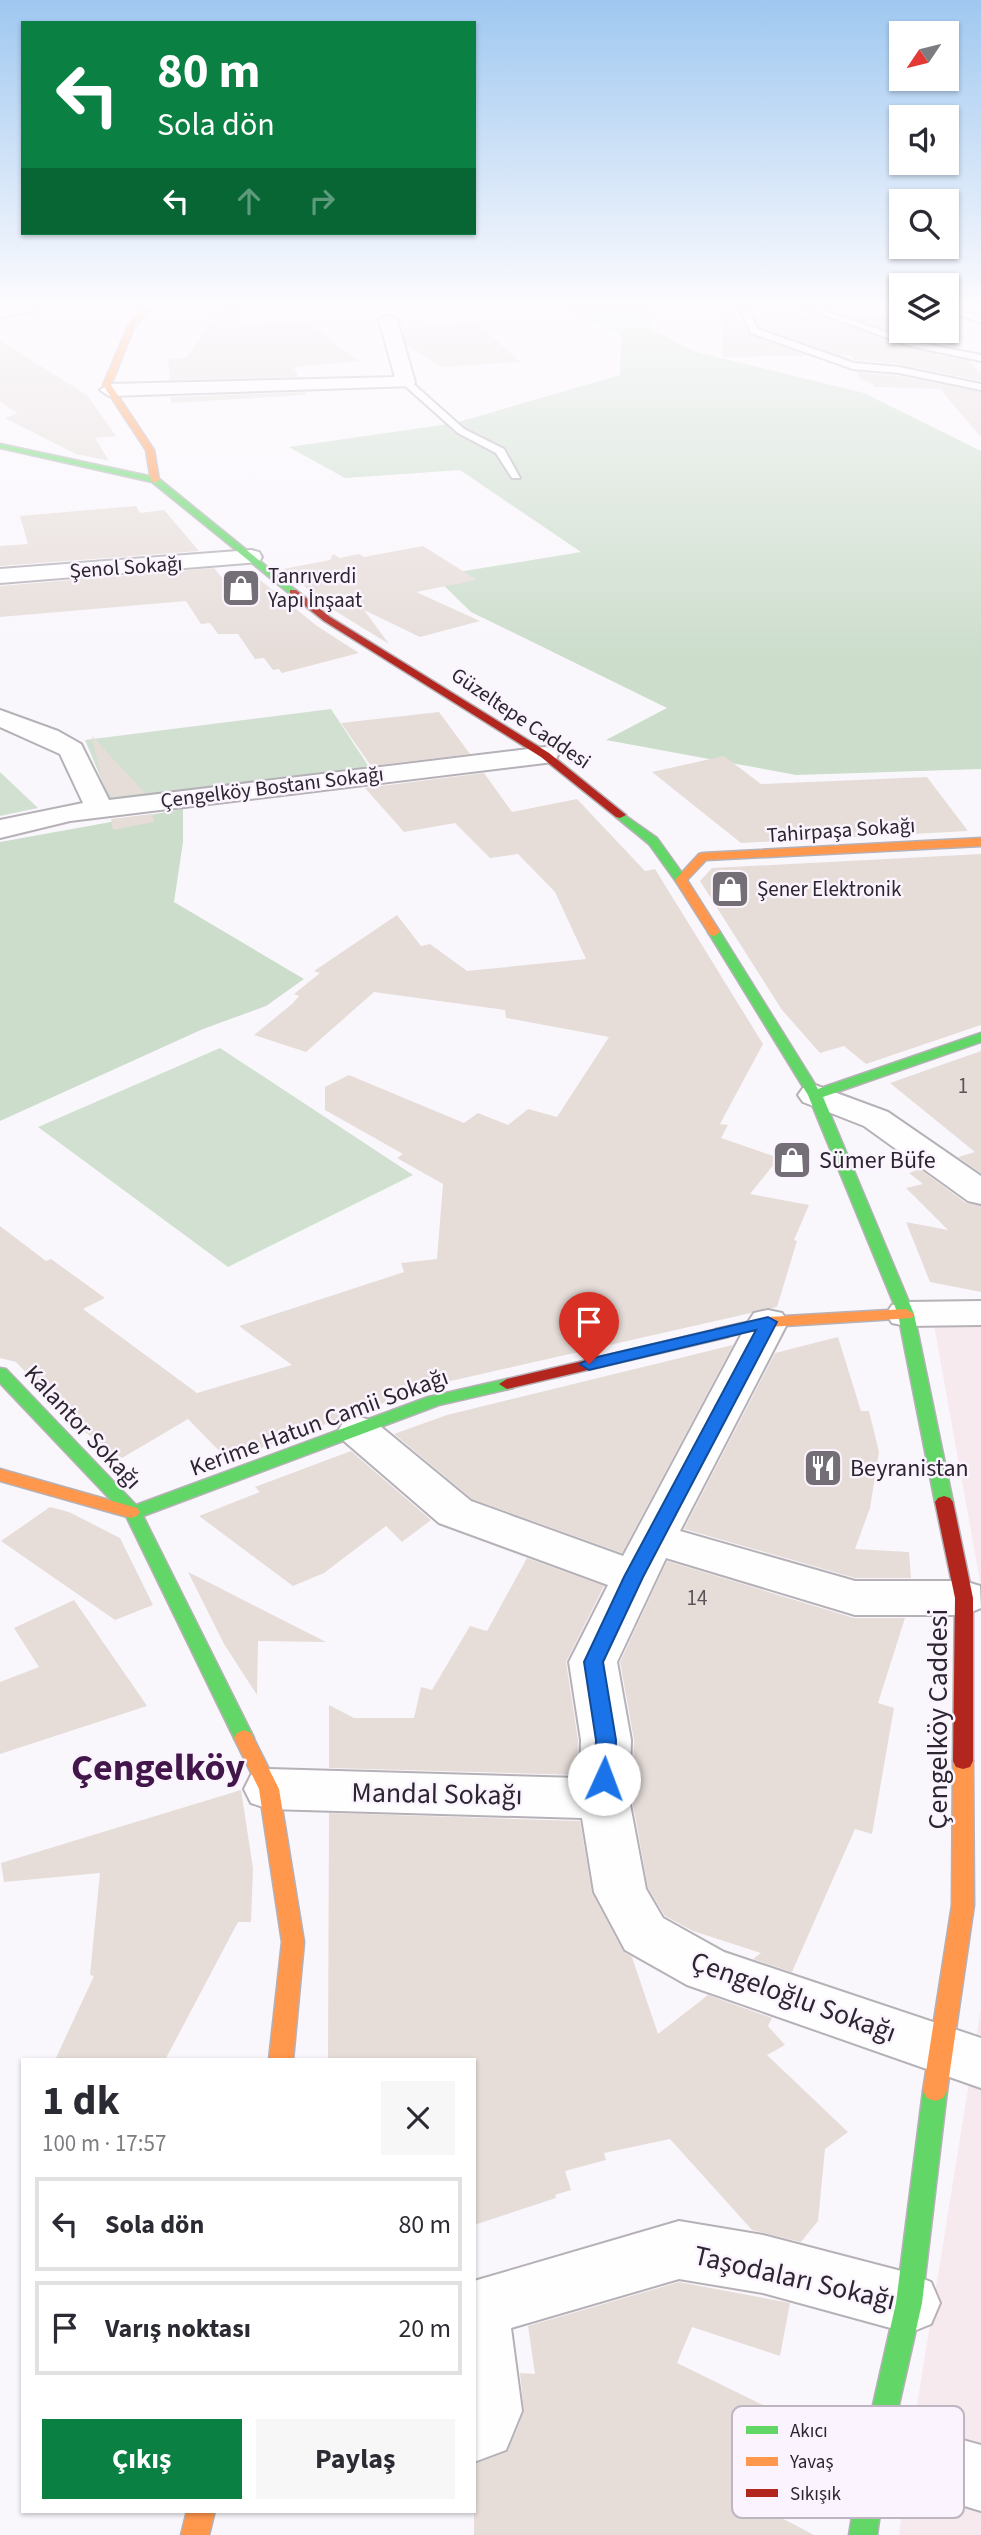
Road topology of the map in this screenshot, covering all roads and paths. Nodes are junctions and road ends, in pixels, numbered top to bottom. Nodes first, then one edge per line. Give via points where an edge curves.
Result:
1 (133, 425) edge
2 (454, 425) edge
3 (0, 446) edge
4 (516, 476) dead end
5 (155, 480) junction
6 (251, 557) junction
7 (0, 576) edge
8 (0, 700) edge
9 (0, 718) edge
10 (72, 750) junction
11 (545, 755) junction
12 (101, 810) junction
13 (0, 829) edge
14 (653, 841) junction
15 (981, 842) edge
16 (691, 853) junction
17 (681, 880) junction
18 (981, 1037) edge
19 (815, 1095) junction
20 (981, 1192) edge
21 (981, 1313) edge
22 (906, 1314) junction
23 (768, 1322) junction
24 (0, 1373) edge
25 (359, 1432) junction
26 (0, 1475) edge
27 (133, 1513) junction
28 (644, 1558) junction
29 (964, 1598) junction
30 (973, 1756) edge
31 (269, 1789) junction
32 (604, 1798) junction
33 (960, 2055) edge
34 (281, 2058) edge
35 (909, 2303) junction
36 (886, 2406) edge
37 (476, 2429) edge
38 (964, 2473) edge
39 (981, 2478) edge
40 (200, 2513) edge
41 (195, 2535) edge

1 - 5 main road via 150,450
2 - 4 lane via 500,451
3 - 5 main road
5 - 6 main road, Güzeltepe Caddesi
6 - 7 street, Şenol Sokağı
6 - 11 main road, Güzeltepe Caddesi via 327,619
8 - 10 street via 68,726
9 - 10 street
10 - 12 street
11 - 12 street, Çengelköy Bostanı Sokağı
11 - 14 main road, Güzeltepe Caddesi
12 - 13 street, Çengelköy Bostanı Sokağı
14 - 16 main road
14 - 17 main road, Güzeltepe Caddesi
15 - 16 main road, Tahirpaşa Sokağı
16 - 17 main road
17 - 19 main road, Güzeltepe Caddesi
18 - 19 main road
19 - 20 street via 876,1119
19 - 22 main road, Çengelköy Caddesi
21 - 22 street
22 - 23 main road, Kerime Hatun Camii Sokağı
22 - 29 main road, Çengelköy Caddesi
23 - 25 main road, Kerime Hatun Camii Sokağı via 435,1401
23 - 28 street, Çengeloğlu Sokağı
24 - 27 main road, Kalantor Sokağı
25 - 27 main road, Kerime Hatun Camii Sokağı
25 - 28 street via 454,1512
26 - 27 main road
27 - 31 main road, Kalantor Sokağı
28 - 29 street via 855,1598
28 - 32 street, Çengeloğlu Sokağı via 593,1662 606,1740
29 - 30 main road, Çengelköy Caddesi
30 - 33 main road, Çengelköy Caddesi via 963,1905
31 - 32 street, Mandal Sokağı
31 - 34 main road, Kalantor Sokağı via 293,1942
32 - 33 street, Çengeloğlu Sokağı via 620,1892 644,1934 706,1969 746,1985
33 - 35 main road, Çengelköy Caddesi
35 - 36 main road, Çengelköy Caddesi
35 - 37 street, Taşodaları Sokağı via 762,2264 679,2250 505,2300 488,2305 479,2325 490,2411 483,2427
38 - 39 street
40 - 41 main road

